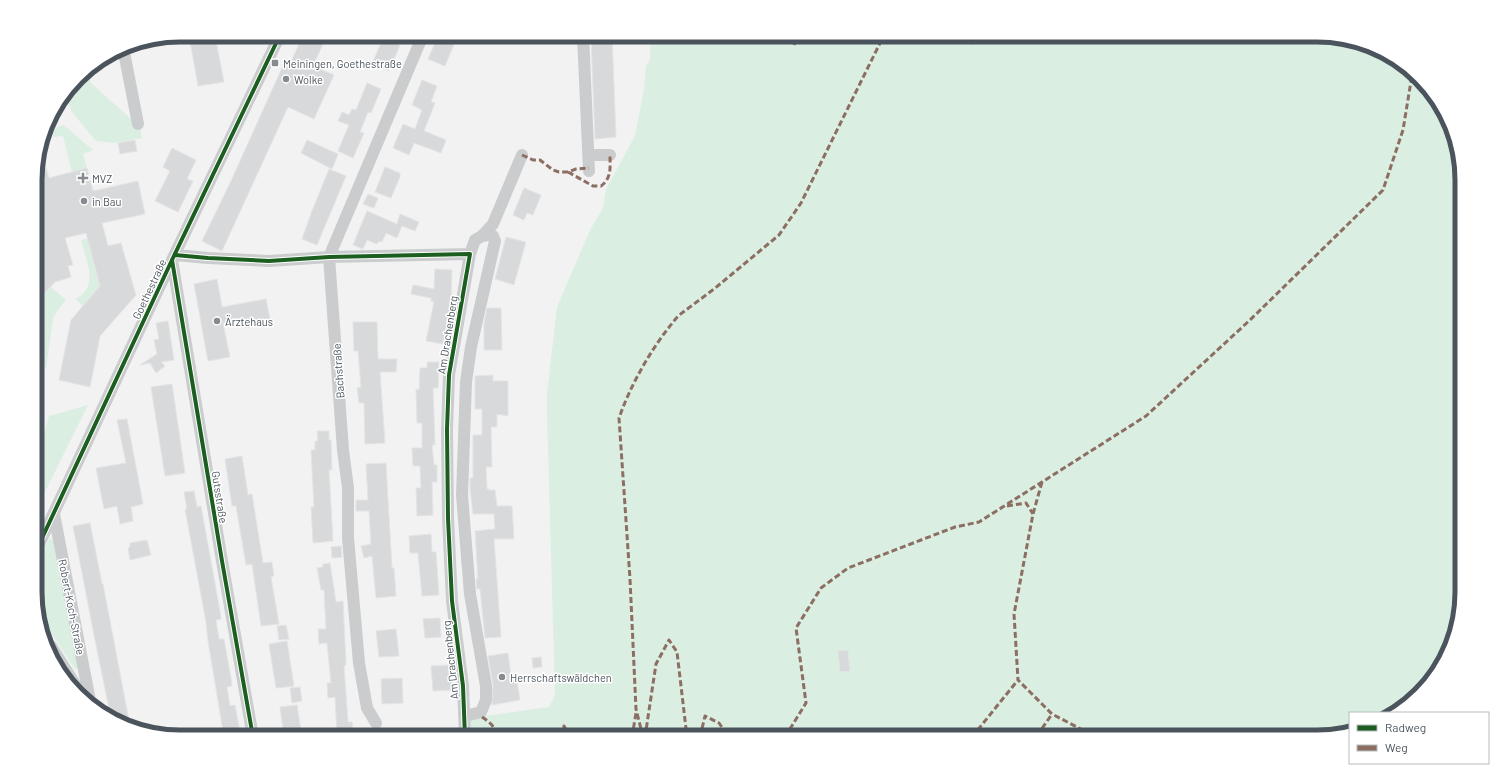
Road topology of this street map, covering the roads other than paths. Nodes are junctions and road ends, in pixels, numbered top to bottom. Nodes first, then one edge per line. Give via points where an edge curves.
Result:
1 (277, 42) edge
2 (420, 42) edge
3 (583, 42) edge
4 (124, 54) edge
5 (138, 124) dead end
6 (610, 155) dead end
7 (522, 156) dead end
8 (589, 156) junction
9 (589, 171) dead end
10 (482, 236) junction
11 (470, 254) junction
12 (174, 257) junction
13 (329, 257) junction
14 (54, 514) junction
15 (42, 539) edge
16 (89, 696) edge
17 (465, 716) junction
18 (376, 723) dead end
19 (252, 730) edge
20 (465, 730) edge

1 - 12 street, Goethestraße
2 - 13 street, Bachstraße
3 - 8 street
4 - 5 street
6 - 8 street
7 - 10 street, Am Drachenberg via 493,224
8 - 9 street
10 - 11 street, Am Drachenberg via 475,240
10 - 17 street via 492,236 495,240 467,375 462,495 470,594 486,686 486,700 481,712
11 - 13 street
11 - 17 street, Am Drachenberg via 449,375 447,429 452,601 462,667
12 - 13 street via 269,261
12 - 14 street, Goethestraße
12 - 19 street, Gutsstraße via 223,569
13 - 18 street, Bachstraße via 359,663 368,708
14 - 15 street, Goethestraße
14 - 16 street, Robert-Koch-Straße
17 - 20 street, Am Drachenberg

